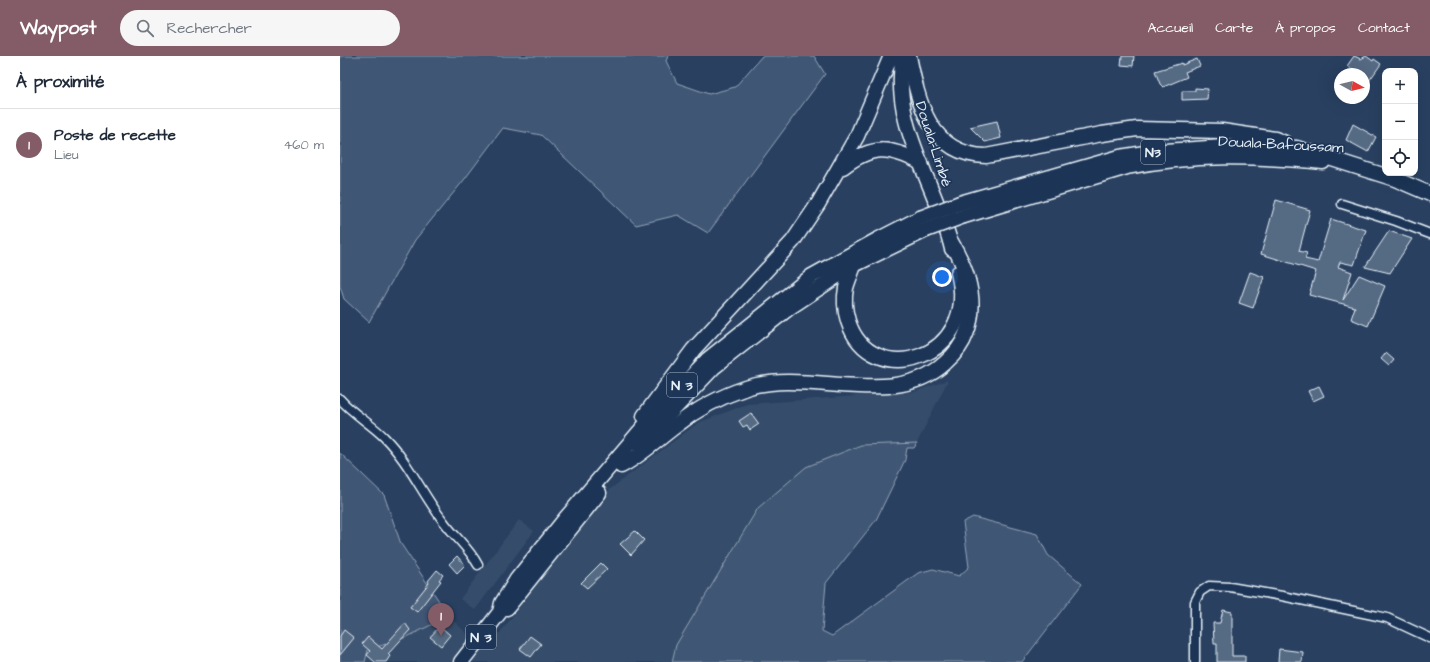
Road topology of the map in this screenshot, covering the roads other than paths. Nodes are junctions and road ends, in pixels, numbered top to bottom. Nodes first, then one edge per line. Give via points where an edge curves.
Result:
1 (891, 56) edge
2 (903, 56) edge
3 (909, 56) edge
4 (1297, 148) junction
5 (921, 163) junction
6 (1350, 164) junction
7 (838, 170) junction
8 (1430, 194) edge
9 (1342, 204) dead end
10 (962, 209) junction
11 (923, 224) junction
12 (1430, 234) edge
13 (950, 240) junction
14 (854, 265) junction
15 (340, 399) edge
16 (619, 462) junction
17 (478, 564) dead end
18 (1430, 638) edge
19 (462, 662) edge
20 (1195, 662) edge

1 - 7 highway via 857,136
2 - 5 highway, Douala-Limbé via 900,78 903,111
3 - 4 highway via 919,100 932,128 952,146 977,156 1102,134 1156,128 1248,134 1275,139
4 - 6 highway, Douala-Bafoussam / N3
4 - 10 highway, Douala-Bafoussam / N3 via 1230,147 1137,154 1103,162
5 - 7 highway via 893,151 876,151 857,156
5 - 13 highway, Douala-Limbé
6 - 8 highway
6 - 10 highway, Douala-Bafoussam / N3 via 1256,156 1194,158 1148,163
7 - 16 highway via 793,241 693,350 656,397
9 - 12 street
10 - 11 highway, Douala-Bafoussam / N3, bridge
11 - 14 highway, N 3
11 - 16 highway, N 3 via 877,240 819,272 784,298 707,360 652,417
13 - 14 highway via 961,289 959,313 950,334 926,355 908,359 883,357 867,350 859,342 850,326 845,300 846,288
13 - 16 highway via 966,269 971,292 971,319 964,341 937,371 908,384 868,386 775,382 747,387 716,400 684,420 648,449
14 - 16 highway, N 3 via 789,308 714,367
15 - 17 street via 383,436 400,456 444,523 471,552
16 - 19 highway, N 3 via 521,592 500,612
18 - 20 street via 1387,618 1230,587 1209,586 1200,592 1195,602

